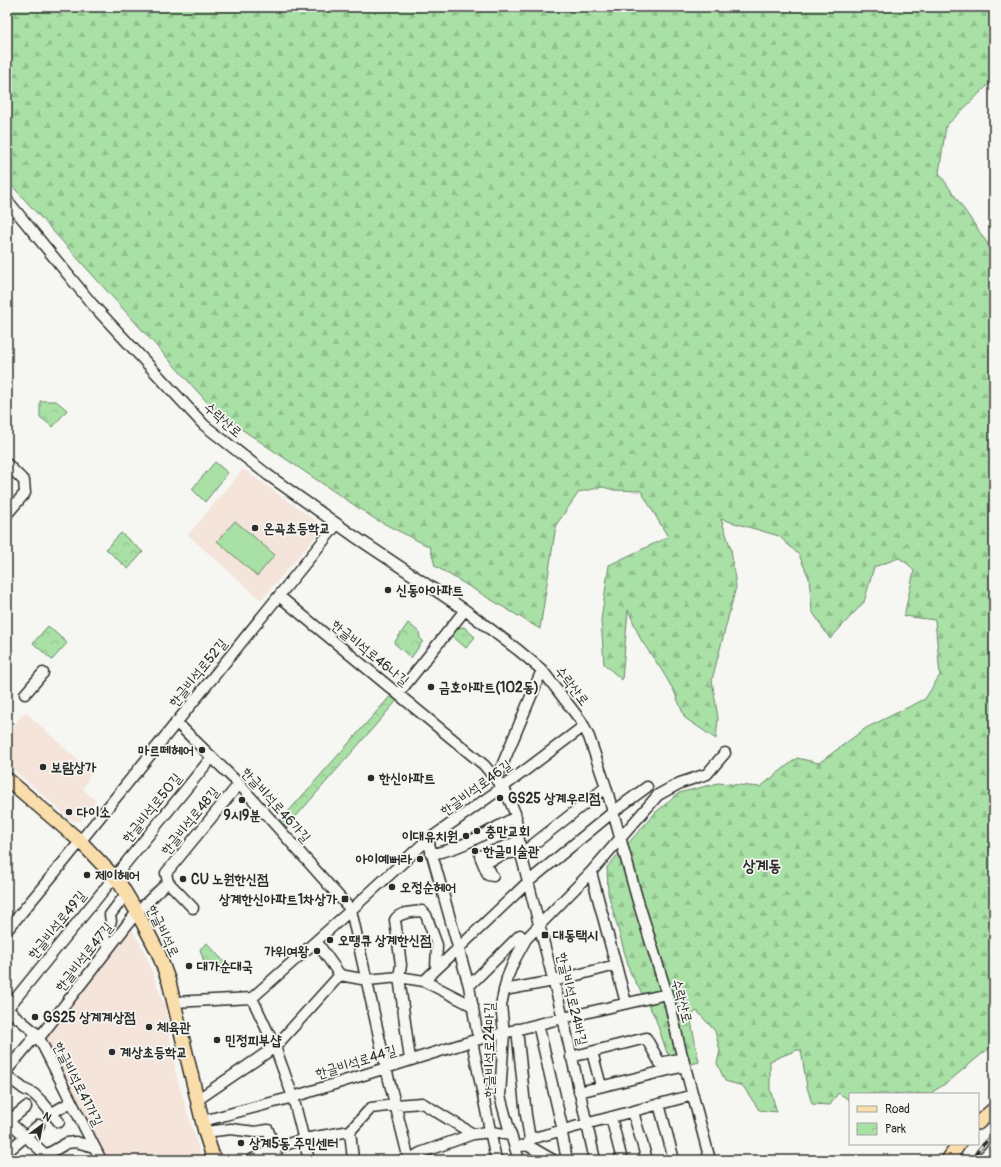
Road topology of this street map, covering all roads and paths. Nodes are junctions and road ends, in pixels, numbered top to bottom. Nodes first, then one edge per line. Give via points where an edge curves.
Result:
1 (7, 200) edge
2 (7, 464) edge
3 (7, 514) edge
4 (337, 524) junction
5 (279, 596) junction
6 (465, 610) junction
7 (542, 670) junction
8 (43, 673) dead end
9 (25, 694) dead end
10 (398, 694) junction
11 (176, 722) junction
12 (584, 726) junction
13 (725, 753) dead end
14 (212, 757) junction
15 (7, 778) edge
16 (239, 784) junction
17 (500, 784) junction
18 (606, 787) junction
19 (647, 787) dead end
20 (613, 812) junction
21 (516, 817) junction
22 (620, 837) junction
23 (428, 840) junction
24 (80, 841) junction
25 (520, 849) junction
26 (431, 854) junction
27 (591, 872) junction
28 (493, 876) dead end
29 (114, 877) junction
30 (168, 882) junction
31 (528, 882) junction
32 (126, 894) junction
33 (193, 908) dead end
34 (351, 910) junction
35 (137, 912) junction
36 (540, 924) junction
37 (7, 930) edge
38 (520, 935) dead end
39 (316, 941) junction
40 (109, 948) junction
41 (458, 950) junction
42 (616, 965) junction
43 (436, 969) junction
44 (340, 975) junction
45 (399, 978) junction
46 (367, 980) junction
47 (424, 981) junction
48 (554, 981) junction
49 (469, 986) junction
50 (504, 990) junction
51 (666, 994) junction
52 (252, 998) junction
53 (174, 1002) junction
54 (626, 1003) junction
55 (473, 1006) junction
56 (7, 1009) edge
57 (563, 1018) junction
58 (538, 1024) junction
59 (518, 1029) junction
60 (504, 1033) junction
61 (38, 1036) junction
62 (476, 1040) junction
63 (275, 1047) junction
64 (592, 1052) junction
65 (572, 1057) junction
66 (410, 1060) junction
67 (684, 1062) junction
68 (386, 1068) junction
69 (7, 1070) edge
70 (7, 1076) edge
71 (601, 1086) junction
72 (579, 1092) junction
73 (692, 1095) junction
74 (293, 1097) junction
75 (197, 1100) junction
76 (71, 1102) junction
77 (659, 1104) junction
78 (395, 1105) junction
79 (26, 1107) dead end
80 (994, 1109) edge
81 (633, 1112) junction
82 (52, 1113) junction
83 (611, 1117) junction
84 (8, 1121) edge
85 (59, 1122) dead end
86 (979, 1122) edge
87 (587, 1124) junction
88 (39, 1125) dead end
89 (204, 1126) junction
90 (350, 1131) junction
91 (563, 1131) junction
92 (491, 1132) junction
93 (473, 1134) junction
94 (26, 1136) junction
95 (511, 1136) junction
96 (304, 1139) junction
97 (529, 1142) junction
98 (958, 1145) edge
99 (94, 1147) junction
100 (516, 1147) junction
101 (994, 1147) edge
102 (275, 1148) junction
103 (7, 1152) edge
104 (47, 1157) edge
105 (101, 1160) edge
106 (214, 1160) edge
107 (251, 1160) edge
108 (278, 1160) edge
109 (309, 1160) edge
110 (353, 1160) edge
111 (496, 1160) edge
112 (519, 1160) edge
113 (553, 1160) edge
114 (567, 1160) edge
115 (594, 1160) edge
116 (622, 1160) edge
117 (647, 1160) edge
118 (674, 1160) edge
119 (710, 1160) edge
120 (948, 1160) edge
121 (981, 1160) edge

1 - 4 street, 수락산로 via 92,304 204,425
2 - 3 street via 24,480 25,493
4 - 5 street, 한글비석로52길
4 - 6 street, 수락산로
5 - 10 street, 한글비석로46나길
5 - 11 street, 한글비석로52길
6 - 7 street, 수락산로
6 - 10 street
7 - 12 street, 수락산로
7 - 17 street
8 - 9 street
10 - 17 street, 한글비석로46나길 via 484,765
11 - 14 street, 한글비석로46가길
11 - 24 street, 한글비석로52길
12 - 17 street, 한글비석로46길
12 - 18 street, 수락산로
13 - 22 street, 한글비석로24마길 via 707,774 680,783 658,795
14 - 16 street, 한글비석로46가길
14 - 29 street, 한글비석로50길
15 - 24 main road, 한글비석로
16 - 30 street, 한글비석로48길 via 166,873
16 - 34 street, 한글비석로46가길
17 - 21 street, 한글비석로24바길
17 - 23 street, 한글비석로46길
18 - 20 street, 수락산로
18 - 25 street
19 - 20 street
20 - 22 street, 수락산로
20 - 31 street
21 - 25 street, 한글비석로24바길
21 - 26 street via 479,838 456,848
22 - 27 street, 한글비석로24마길
22 - 51 street, 수락산로
23 - 26 street
23 - 34 street, 한글비석로46길
24 - 29 main road, 한글비석로
24 - 37 street, 한글비석로52길
25 - 28 street via 480,856 488,875
25 - 31 street, 한글비석로24바길
26 - 41 street
27 - 36 street, 한글비석로24마길
27 - 42 street
29 - 32 main road, 한글비석로
29 - 56 street, 한글비석로49길
30 - 33 street
30 - 35 street
31 - 36 street, 한글비석로24바길
31 - 41 street
32 - 35 main road, 한글비석로
32 - 40 street via 110,915 111,921 104,937
34 - 39 street, 한글비석로46길
34 - 46 street
35 - 40 street, 한글비석로47길
35 - 53 main road, 한글비석로 via 158,952
36 - 48 street, 한글비석로24바길
36 - 50 street, 한글비석로24마길 via 526,939 514,961
38 - 49 street
39 - 44 street
39 - 52 street, 한글비석로46길
40 - 61 street, 한글비석로47길
41 - 43 street
41 - 49 street
42 - 48 street
42 - 54 street
43 - 45 street via 438,952 426,914 422,911 401,914 395,920 401,965
43 - 47 street
44 - 46 street
44 - 63 street
45 - 46 street
45 - 47 street
45 - 66 street
46 - 68 street
47 - 55 street
48 - 50 street
48 - 57 street, 한글비석로24바길
49 - 55 street
50 - 60 street, 한글비석로24마길 via 501,1005
51 - 54 street, 한글비석로44길
51 - 67 street, 수락산로
52 - 53 street
52 - 63 street
53 - 75 main road, 한글비석로
54 - 57 street, 한글비석로44길
55 - 62 street
56 - 61 street, 한글비석로41가길
57 - 58 street, 한글비석로44길
57 - 65 street, 한글비석로24바길
58 - 59 street, 한글비석로44길
58 - 91 street
59 - 60 street, 한글비석로44길
59 - 97 street
60 - 62 street, 한글비석로44길
60 - 95 street, 한글비석로24마길 via 500,1096
61 - 69 street, 한글비석로47길
61 - 76 street, 한글비석로41가길
62 - 66 street, 한글비석로44길
62 - 92 street
63 - 74 street
63 - 75 street
64 - 65 street
64 - 67 street via 646,1038 660,1063
64 - 71 street
65 - 72 street, 한글비석로24바길
66 - 68 street, 한글비석로44길
67 - 71 street
67 - 73 street, 수락산로
68 - 74 street, 한글비석로44길
68 - 78 street
70 - 82 street via 34,1094
71 - 72 street
72 - 87 street, 한글비석로24바길
73 - 77 street
73 - 119 street, 수락산로
74 - 89 street, 한글비석로44길
74 - 96 street
75 - 89 main road, 한글비석로
76 - 82 street
76 - 99 street, 한글비석로41가길
77 - 81 street
77 - 118 street
78 - 90 street via 371,1108
78 - 93 street via 422,1104
78 - 93 street via 409,1160 420,1152
79 - 84 street
80 - 86 main road
81 - 83 street
81 - 117 street
82 - 85 street
83 - 87 street
83 - 116 street
84 - 94 street
87 - 91 street
87 - 115 street, 한글비석로24바길
88 - 94 street
89 - 102 street via 255,1132 268,1130
89 - 106 main road, 한글비석로
90 - 96 street
90 - 110 street
91 - 97 street
91 - 114 street
92 - 93 street
92 - 95 street
92 - 111 street
94 - 103 street
94 - 104 street
95 - 100 street, 한글비석로24마길
96 - 102 street
96 - 109 street
97 - 100 street
97 - 113 street
98 - 120 main road
99 - 104 street via 67,1142
99 - 105 street, 한글비석로41가길
100 - 112 street, 한글비석로24마길
101 - 121 street
102 - 107 street
102 - 108 street

